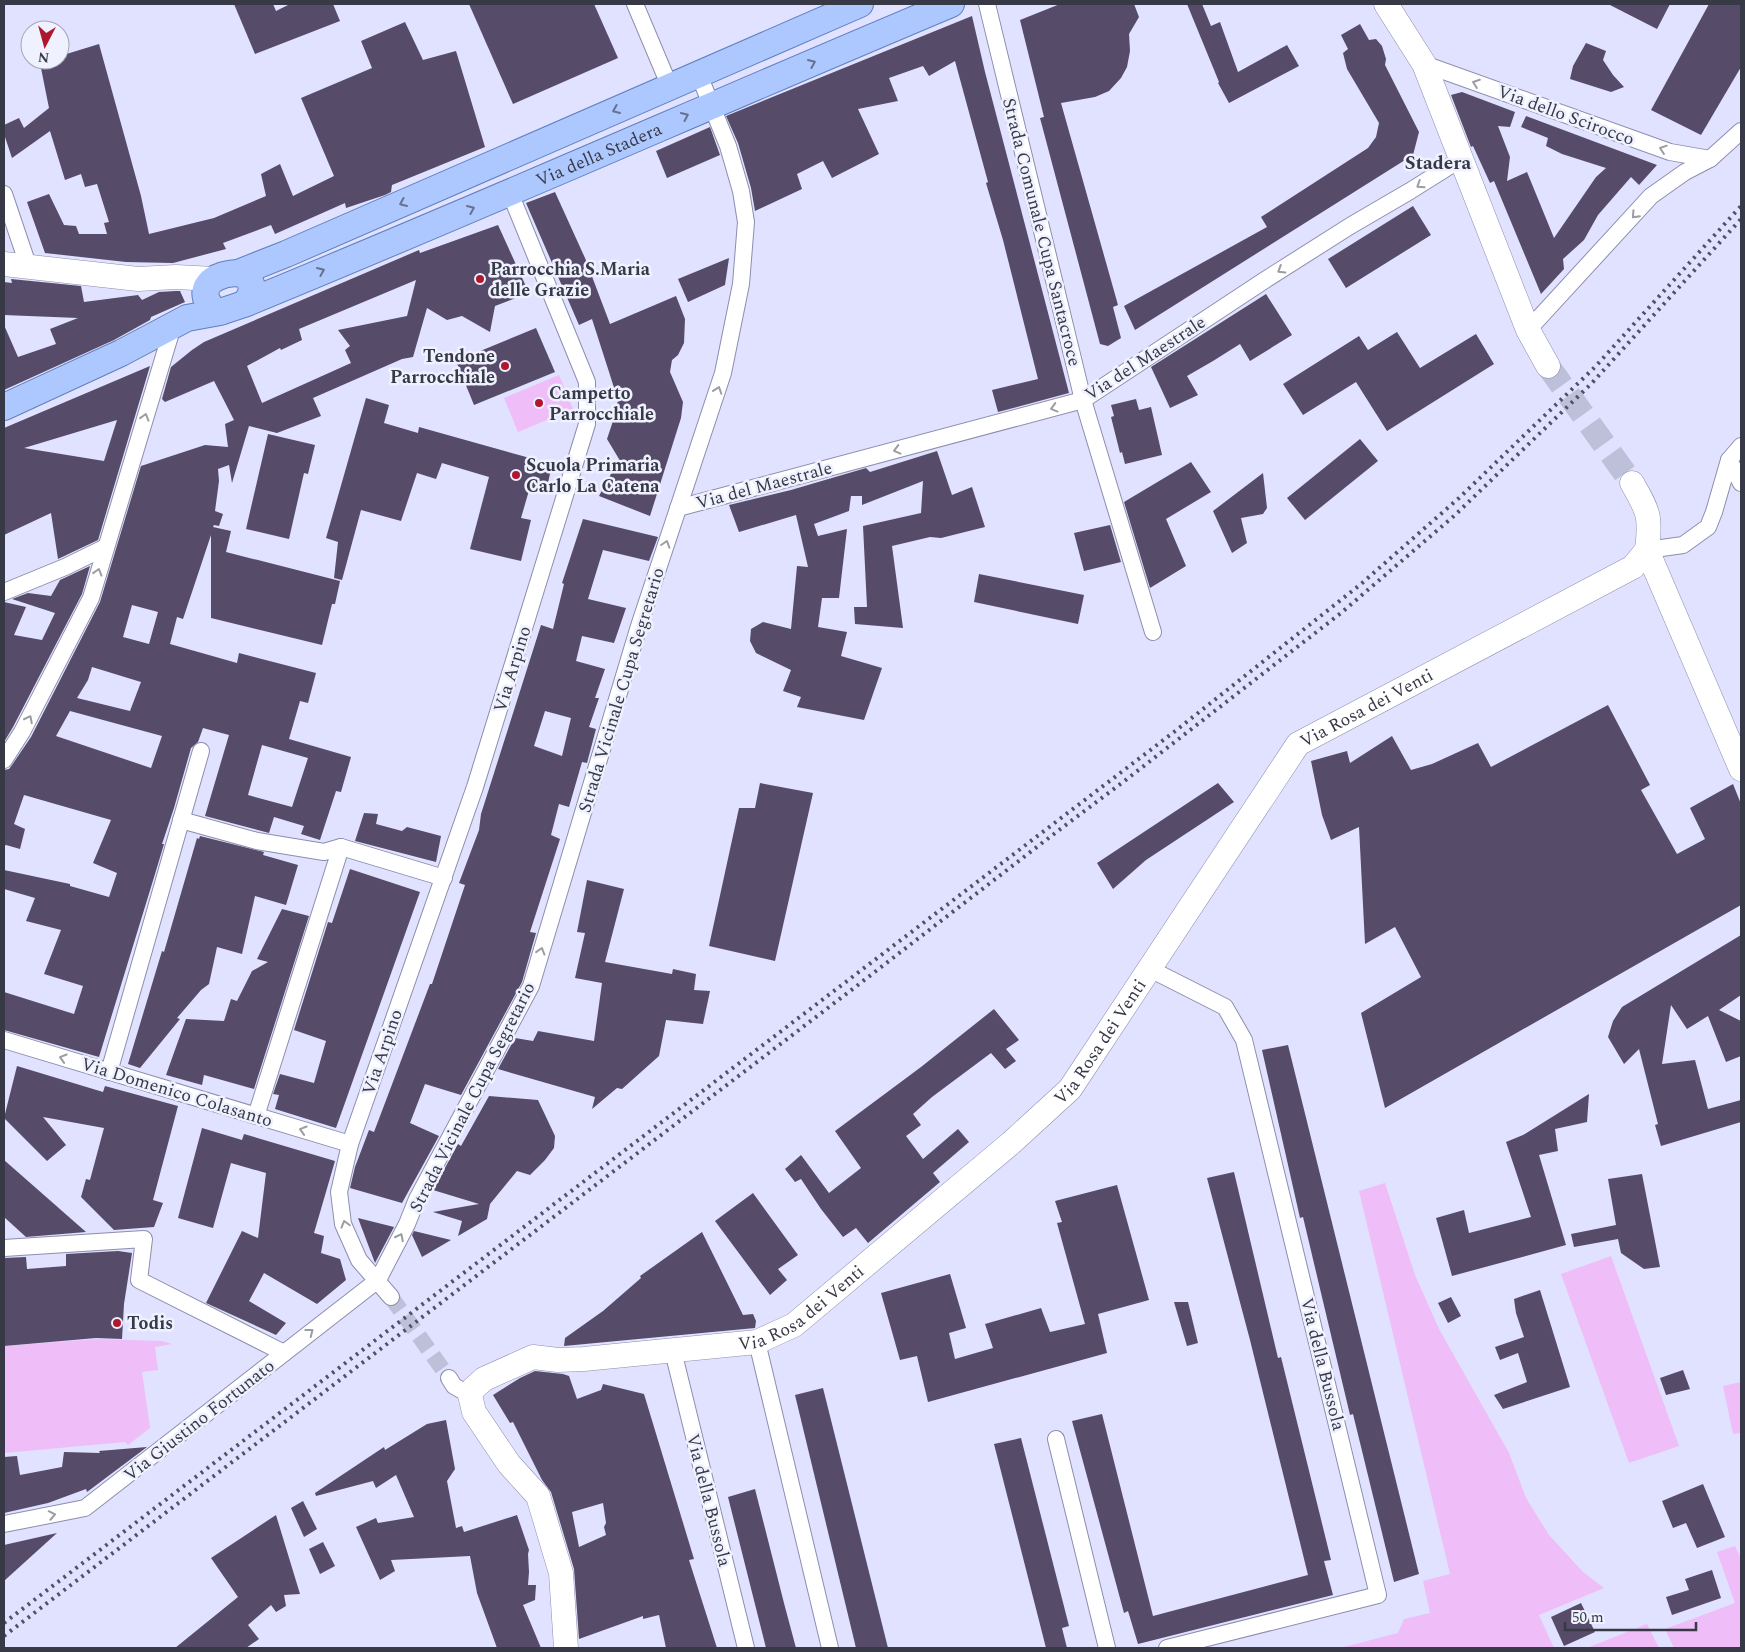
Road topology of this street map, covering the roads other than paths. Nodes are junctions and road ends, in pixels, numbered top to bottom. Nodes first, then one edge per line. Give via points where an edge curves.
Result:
1 (635, 4) edge
2 (860, 4) edge
3 (951, 4) edge
4 (986, 4) edge
5 (1386, 4) edge
6 (1424, 64) junction
7 (699, 75) junction
8 (670, 87) junction
9 (712, 105) junction
10 (1741, 131) edge
11 (1461, 159) junction
12 (1710, 159) junction
13 (510, 193) junction
14 (4, 194) edge
15 (286, 254) junction
16 (4, 264) edge
17 (29, 268) junction
18 (283, 288) junction
19 (221, 292) junction
20 (181, 322) junction
21 (1528, 330) junction
22 (1548, 366) tunnel mouth
23 (1084, 400) junction
24 (4, 407) edge
25 (1741, 446) edge
26 (1728, 460) junction
27 (1632, 483) tunnel mouth
28 (1741, 483) edge
29 (678, 508) junction
30 (106, 547) junction
31 (1647, 550) junction
32 (4, 592) edge
33 (1152, 632) dead end
34 (201, 751) dead end
35 (4, 760) edge
36 (1741, 769) edge
37 (182, 820) junction
38 (341, 848) junction
39 (444, 878) junction
40 (1150, 970) junction
41 (4, 1040) edge
42 (109, 1072) junction
43 (256, 1116) junction
44 (350, 1144) junction
45 (4, 1248) edge
46 (378, 1280) junction
47 (391, 1297) tunnel mouth
48 (757, 1342) junction
49 (673, 1351) junction
50 (284, 1353) junction
51 (449, 1378) tunnel mouth
52 (470, 1395) junction
53 (1056, 1439) dead end
54 (4, 1524) edge
55 (566, 1648) edge
56 (746, 1648) edge
57 (830, 1648) edge
58 (1107, 1648) edge
59 (1167, 1648) edge

1 - 8 street
2 - 7 main road, Via della Stadera
9 -> 3 main road, Via della Stadera
4 - 23 street, Strada Comunale Cupa Santacroce
5 - 6 street
6 - 11 street
12 -> 6 street, Via dello Scirocco via 1670,152
7 - 8 main road, Via della Stadera
7 - 9 street, Strada Vicinale Cupa Segretario
8 -> 15 main road, Via della Stadera
13 -> 9 main road, Via della Stadera
29 -> 9 street, Strada Vicinale Cupa Segretario via 723,373 741,284 746,222 741,190
10 - 12 street
11 - 21 street
11 -> 23 street, Via del Maestrale via 1265,280
12 -> 21 street via 1651,196
18 -> 13 main road, Via della Stadera
13 - 39 street, Via Arpino via 587,382 587,424
14 - 17 street
15 - 18 main road via 273,275
15 - 19 main road, Via della Stadera
16 - 17 street
17 - 19 street via 138,279 176,277
18 - 19 main road, Via della Stadera
19 - 20 main road
20 - 24 main road
30 -> 20 street
21 - 22 street
23 -> 29 street, Via del Maestrale
23 - 33 street, Strada Comunale Cupa Santacroce
25 - 26 street
26 - 28 street
26 - 31 street via 1708,527 1683,545
27 - 31 street via 1646,507 1650,526
46 -> 29 street, Strada Vicinale Cupa Segretario via 530,986
30 - 32 street
35 -> 30 street via 22,732 90,598
31 - 36 street
31 - 40 street, Via Rosa dei Venti via 1633,567 1298,744
34 - 37 street
37 - 38 street via 258,841 324,852
37 - 42 street
38 - 39 street
38 - 43 street
39 - 44 street, Via Arpino
40 - 48 street, Via Rosa dei Venti via 1070,1089 1011,1143 794,1325
40 - 59 street, Via della Bussola via 1225,1007 1244,1040 1378,1595
42 -> 41 street, Via Domenico Colasanto
42 - 43 street, Via Domenico Colasanto
44 -> 43 street, Via Domenico Colasanto
46 -> 44 street, Via Arpino via 359,1260 343,1224 339,1192
45 - 50 street via 144,1239 139,1280
46 - 47 street, Via Arpino
50 -> 46 street, Via Giustino Fortunato
48 - 49 street, Via Rosa dei Venti
48 - 57 street
49 - 52 street, Via Rosa dei Venti via 584,1359 533,1357 484,1380
49 - 56 street, Via della Bussola
54 -> 50 street, Via Giustino Fortunato via 85,1508
51 - 52 street via 454,1386
52 - 55 street via 474,1412 504,1457 538,1496 561,1573
53 - 58 street

